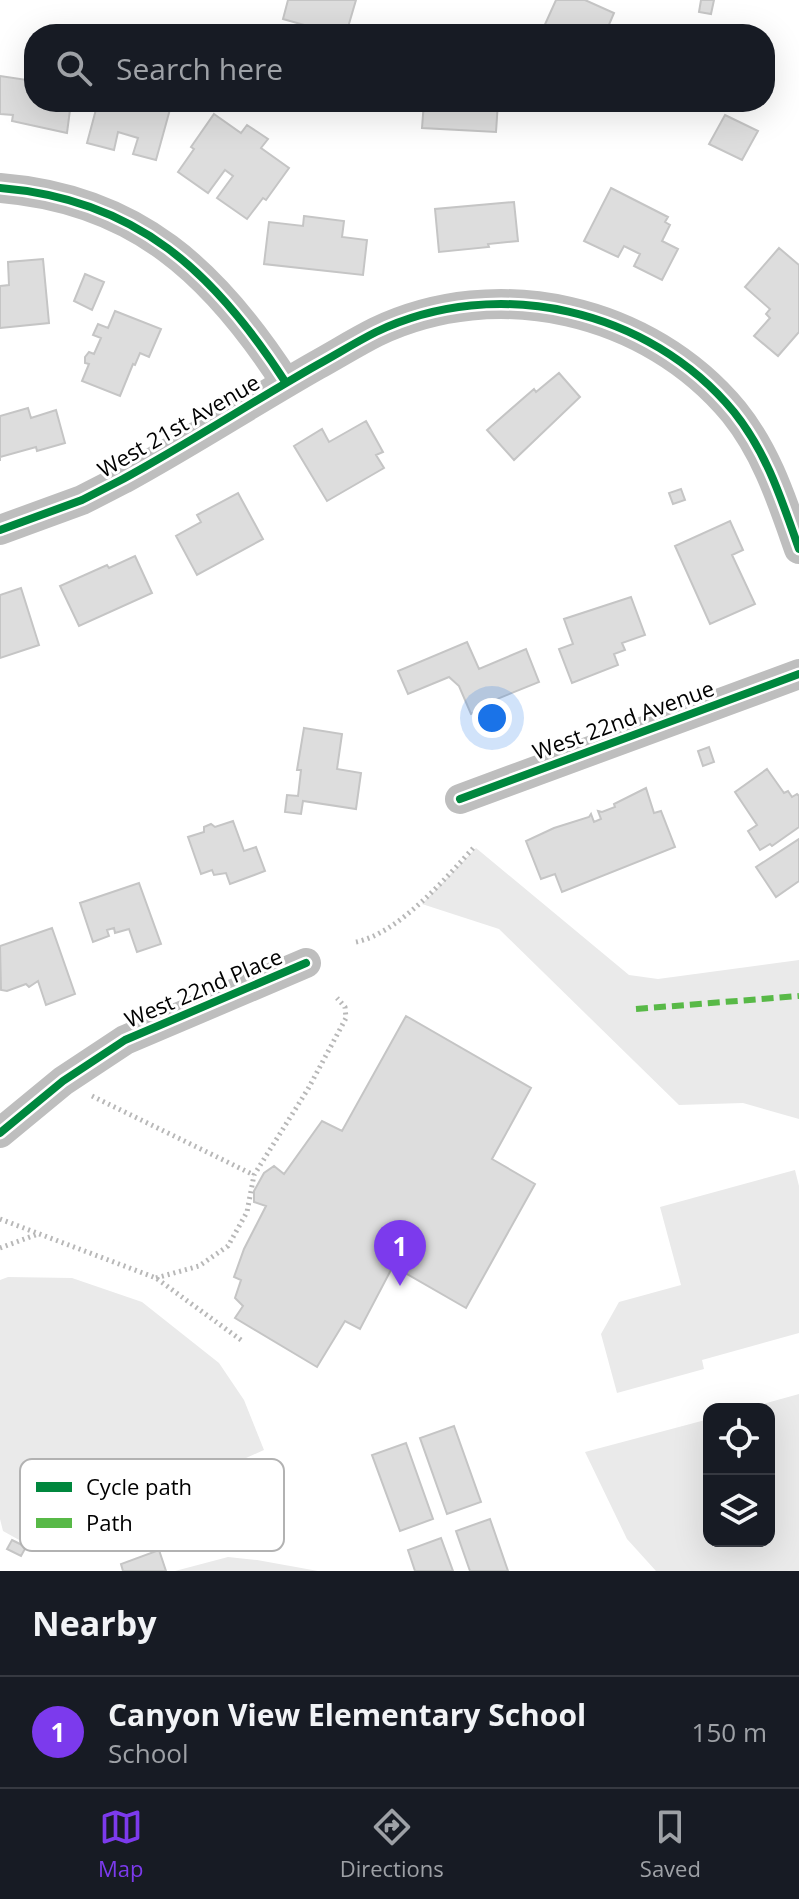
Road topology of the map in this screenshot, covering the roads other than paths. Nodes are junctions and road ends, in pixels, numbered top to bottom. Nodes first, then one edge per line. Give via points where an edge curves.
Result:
1 (0, 188) edge
2 (286, 383) junction
3 (0, 530) edge
4 (799, 549) edge
5 (799, 674) edge
6 (460, 799) dead end
7 (306, 963) dead end
8 (0, 1133) edge

1 - 2 street via 75,202 138,228 167,247 233,308
2 - 3 street, West 21st Avenue via 109,486
2 - 4 street, West 21st Avenue via 377,331 451,308 499,302 538,305 616,325 653,344 707,384 734,412 771,470
5 - 6 street, West 22nd Avenue
7 - 8 street, West 22nd Place via 125,1040 63,1081

